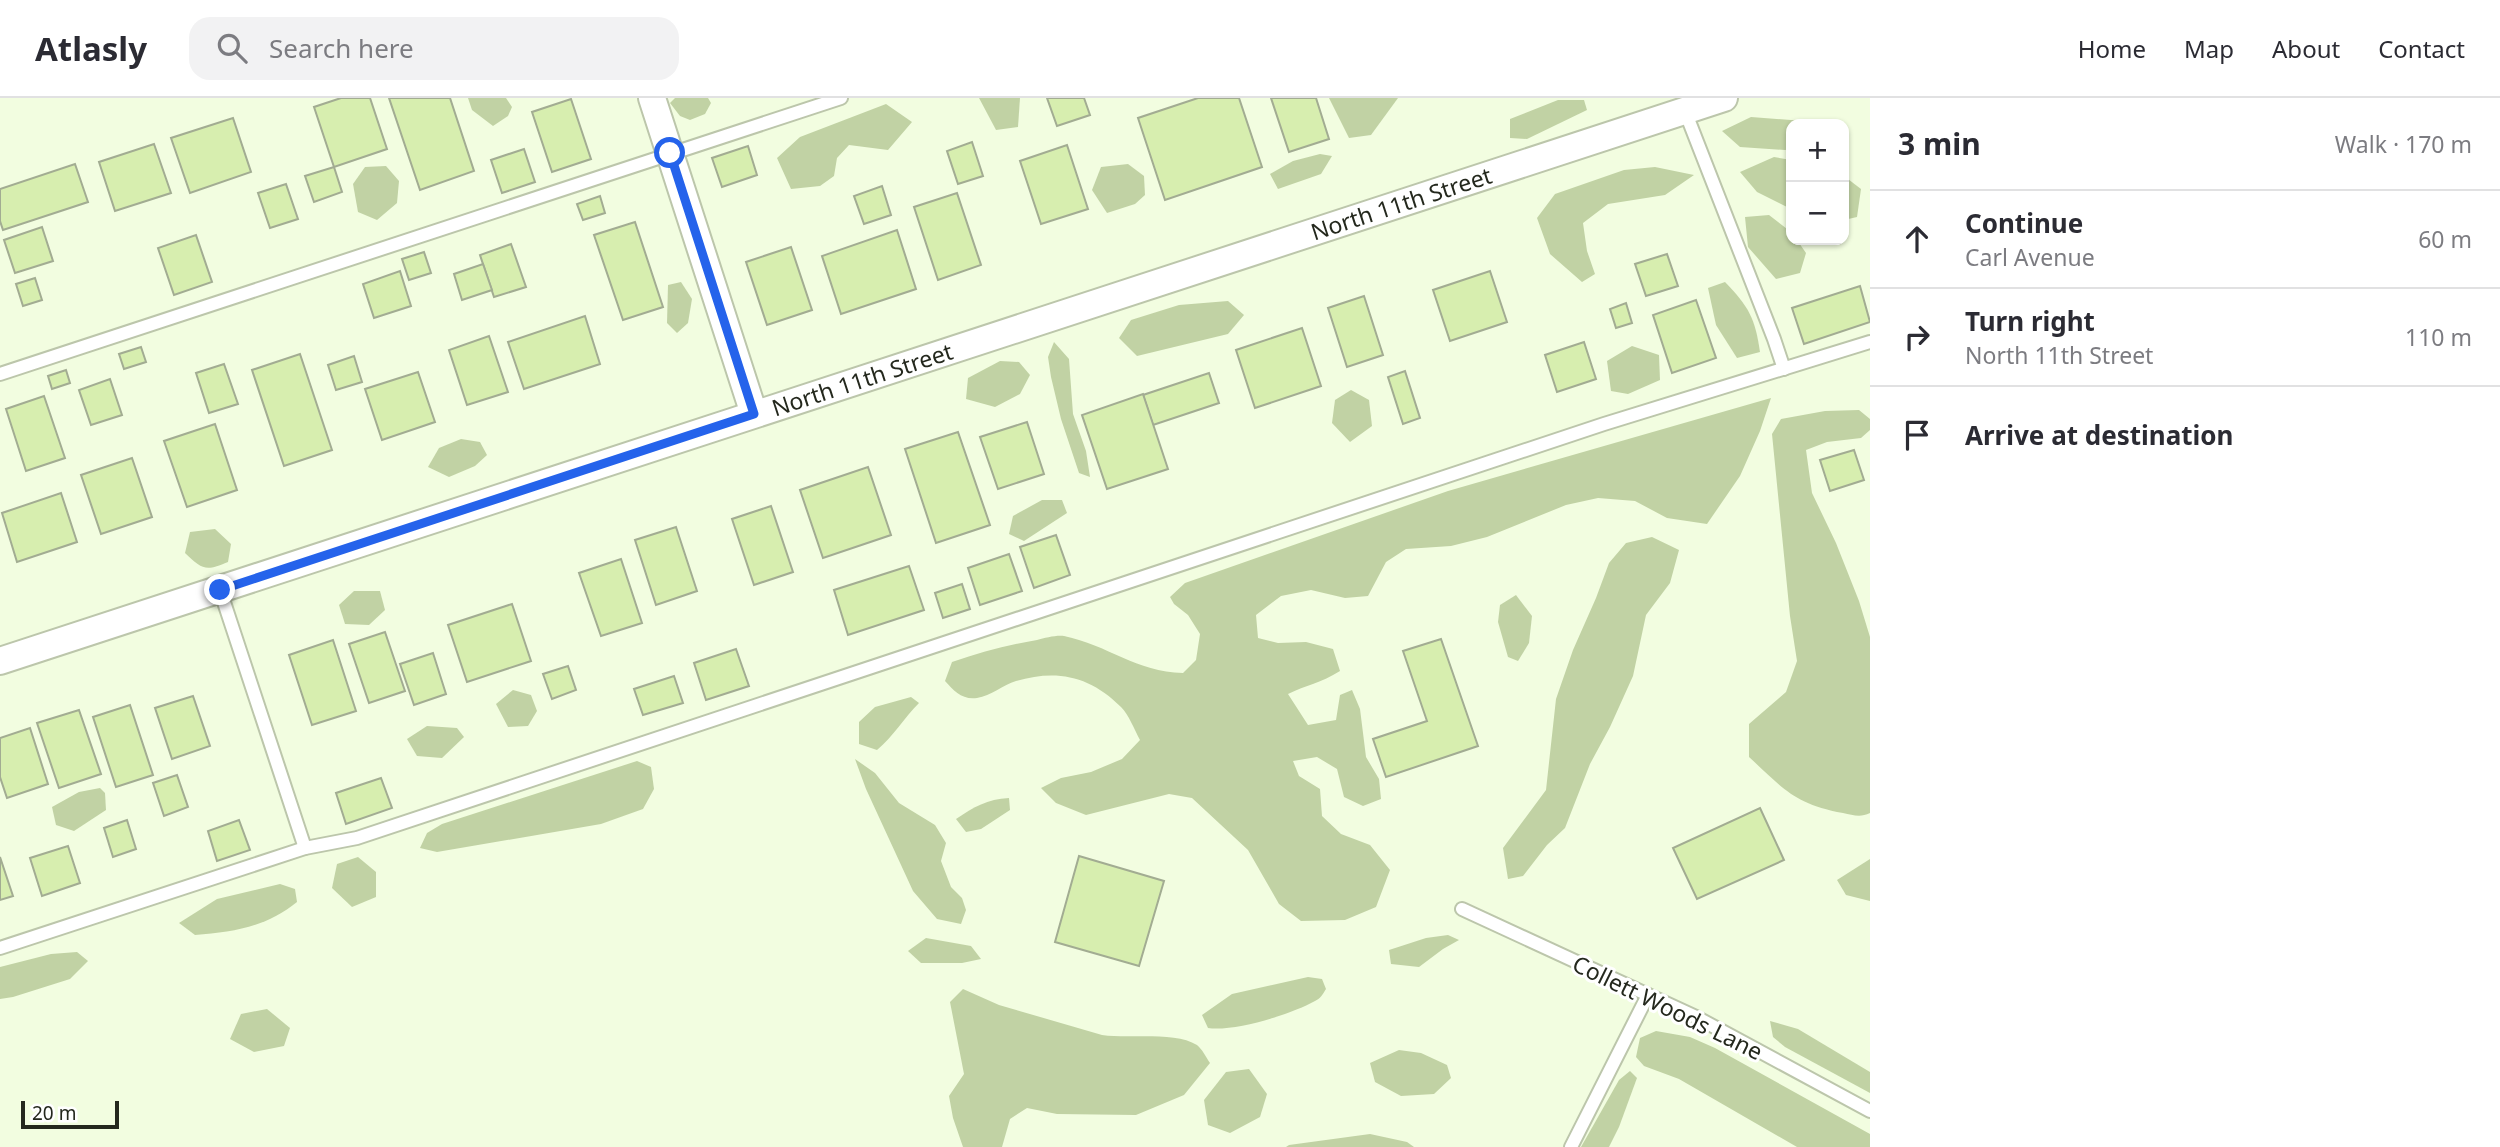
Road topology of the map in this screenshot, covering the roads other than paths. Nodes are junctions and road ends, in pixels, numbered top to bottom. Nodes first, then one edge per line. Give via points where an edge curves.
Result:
1 (652, 98) edge
2 (841, 98) edge
3 (1724, 98) edge
4 (1683, 104) edge
5 (670, 153) junction
6 (1870, 342) edge
7 (1784, 369) junction
8 (0, 374) edge
9 (754, 414) junction
10 (220, 590) junction
11 (0, 660) edge
12 (306, 848) junction
13 (1462, 909) dead end
14 (0, 948) edge
15 (1648, 995) junction
16 (1870, 1111) edge
17 (1572, 1147) edge

1 - 5 street
2 - 5 lane
3 - 4 street, North 11th Street
4 - 7 lane
4 - 9 street, North 11th Street
5 - 8 lane
5 - 9 street
6 - 7 lane
7 - 12 lane via 1591,428 357,838
9 - 10 street, North 11th Street
10 - 11 street, North 11th Street
10 - 12 lane
12 - 14 lane
13 - 15 lane, Collett Woods Lane
15 - 16 lane, Collett Woods Lane
15 - 17 lane

